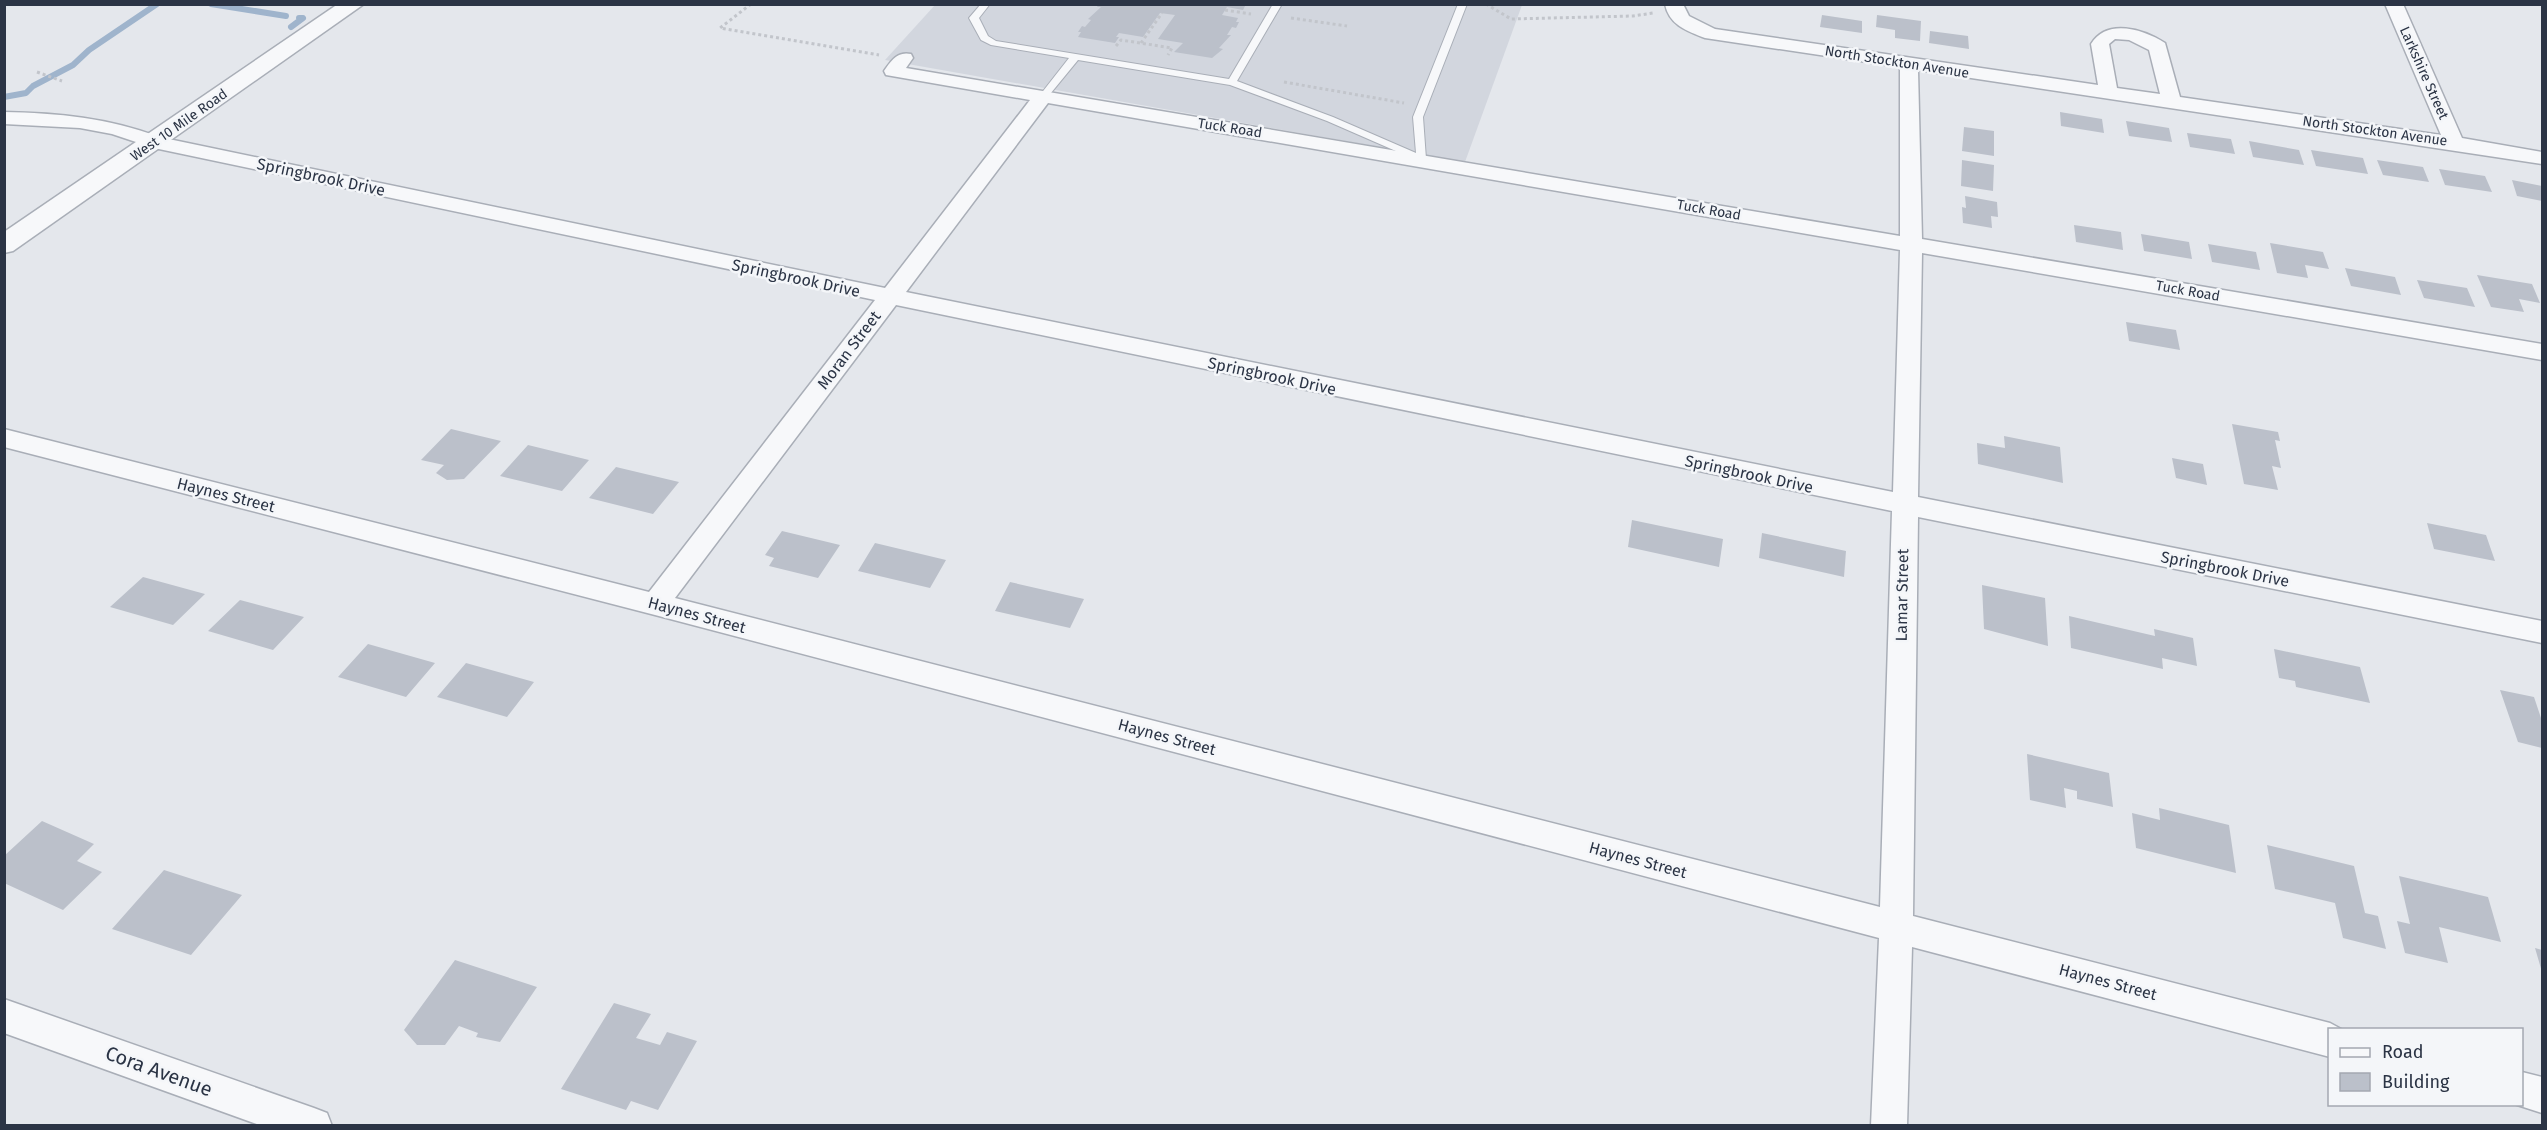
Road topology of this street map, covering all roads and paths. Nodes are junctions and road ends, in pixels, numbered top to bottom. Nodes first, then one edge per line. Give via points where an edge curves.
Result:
1 (353, 4) edge
2 (750, 4) edge
3 (986, 4) edge
4 (1278, 4) edge
5 (1463, 4) edge
6 (1486, 4) edge
7 (2394, 4) edge
8 (1678, 13) edge
9 (1162, 14) dead end
10 (1141, 43) dead end
11 (1075, 57) junction
12 (904, 59) joint
13 (1908, 64) junction
14 (38, 72) dead end
15 (62, 81) dead end
16 (1232, 82) junction
17 (1284, 82) dead end
18 (2109, 94) junction
19 (1043, 97) junction
20 (2172, 102) junction
21 (1422, 106) junction
22 (4, 118) edge
23 (154, 142) junction
24 (2454, 142) junction
25 (2542, 158) edge
26 (1421, 159) junction
27 (4, 245) edge
28 (1911, 245) junction
29 (889, 297) junction
30 (2542, 352) edge
31 (4, 438) edge
32 (1904, 505) junction
33 (655, 604) junction
34 (2542, 632) edge
35 (1896, 927) junction
36 (4, 1016) edge
37 (2328, 1039) edge
38 (2523, 1090) edge
39 (2542, 1095) edge
40 (314, 1125) edge
41 (1889, 1125) edge

1 - 23 street, West 10 Mile Road
2 - 12 path via 720,28
3 - 11 lane via 974,18 984,38
4 - 16 lane
5 - 21 lane
6 - 8 path via 1504,17 1517,20
7 - 24 street, Larkshire Street
8 - 13 street, North Stockton Avenue via 1711,34
9 - 10 path
11 - 16 lane
11 - 19 lane
12 - 19 street, Tuck Road via 893,71
13 - 18 street, North Stockton Avenue
13 - 28 street, Lamar Street
14 - 15 path
16 - 26 lane via 1330,118
17 - 21 path
18 - 20 street, North Stockton Avenue
18 - 20 street via 2100,44 2107,35 2128,34 2158,47
19 - 26 street, Tuck Road
19 - 29 street, Moran Street
20 - 24 street, North Stockton Avenue
21 - 26 lane via 1418,117
22 - 23 street, Springbrook Drive via 64,119 122,129
23 - 27 street, West 10 Mile Road
23 - 29 street, Springbrook Drive
24 - 25 street, North Stockton Avenue
26 - 28 street, Tuck Road
28 - 30 street, Tuck Road
28 - 32 street, Lamar Street
29 - 32 street, Springbrook Drive
29 - 33 street, Moran Street
31 - 33 street, Haynes Street
32 - 34 street, Springbrook Drive
32 - 35 street, Lamar Street
33 - 35 street, Haynes Street
35 - 37 street, Haynes Street
35 - 41 street, Lamar Street
36 - 40 street, Cora Avenue
38 - 39 street

